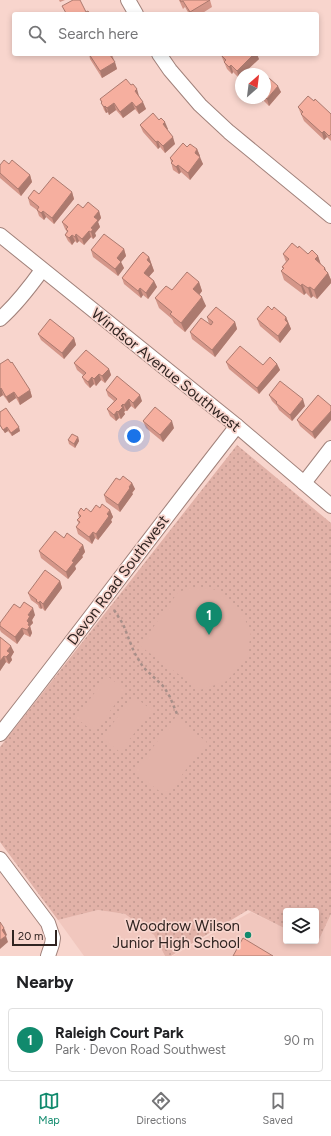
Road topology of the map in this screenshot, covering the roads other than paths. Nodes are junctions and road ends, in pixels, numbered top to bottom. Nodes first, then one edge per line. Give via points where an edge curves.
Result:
1 (128, 0) edge
2 (135, 12) edge
3 (160, 56) edge
4 (331, 216) edge
5 (0, 235) edge
6 (42, 270) junction
7 (0, 319) edge
8 (237, 426) junction
9 (331, 448) edge
10 (304, 483) junction
11 (331, 506) edge
12 (0, 734) edge
13 (0, 859) edge
14 (48, 956) edge

1 - 2 street
3 - 4 street via 200,105
5 - 6 street, Windsor Avenue Southwest
6 - 7 street via 26,292
6 - 8 street, Windsor Avenue Southwest
8 - 10 street, Windsor Avenue Southwest
8 - 12 street, Devon Road Southwest
9 - 10 street
10 - 11 street, Windsor Avenue Southwest
13 - 14 street via 48,923 52,933

